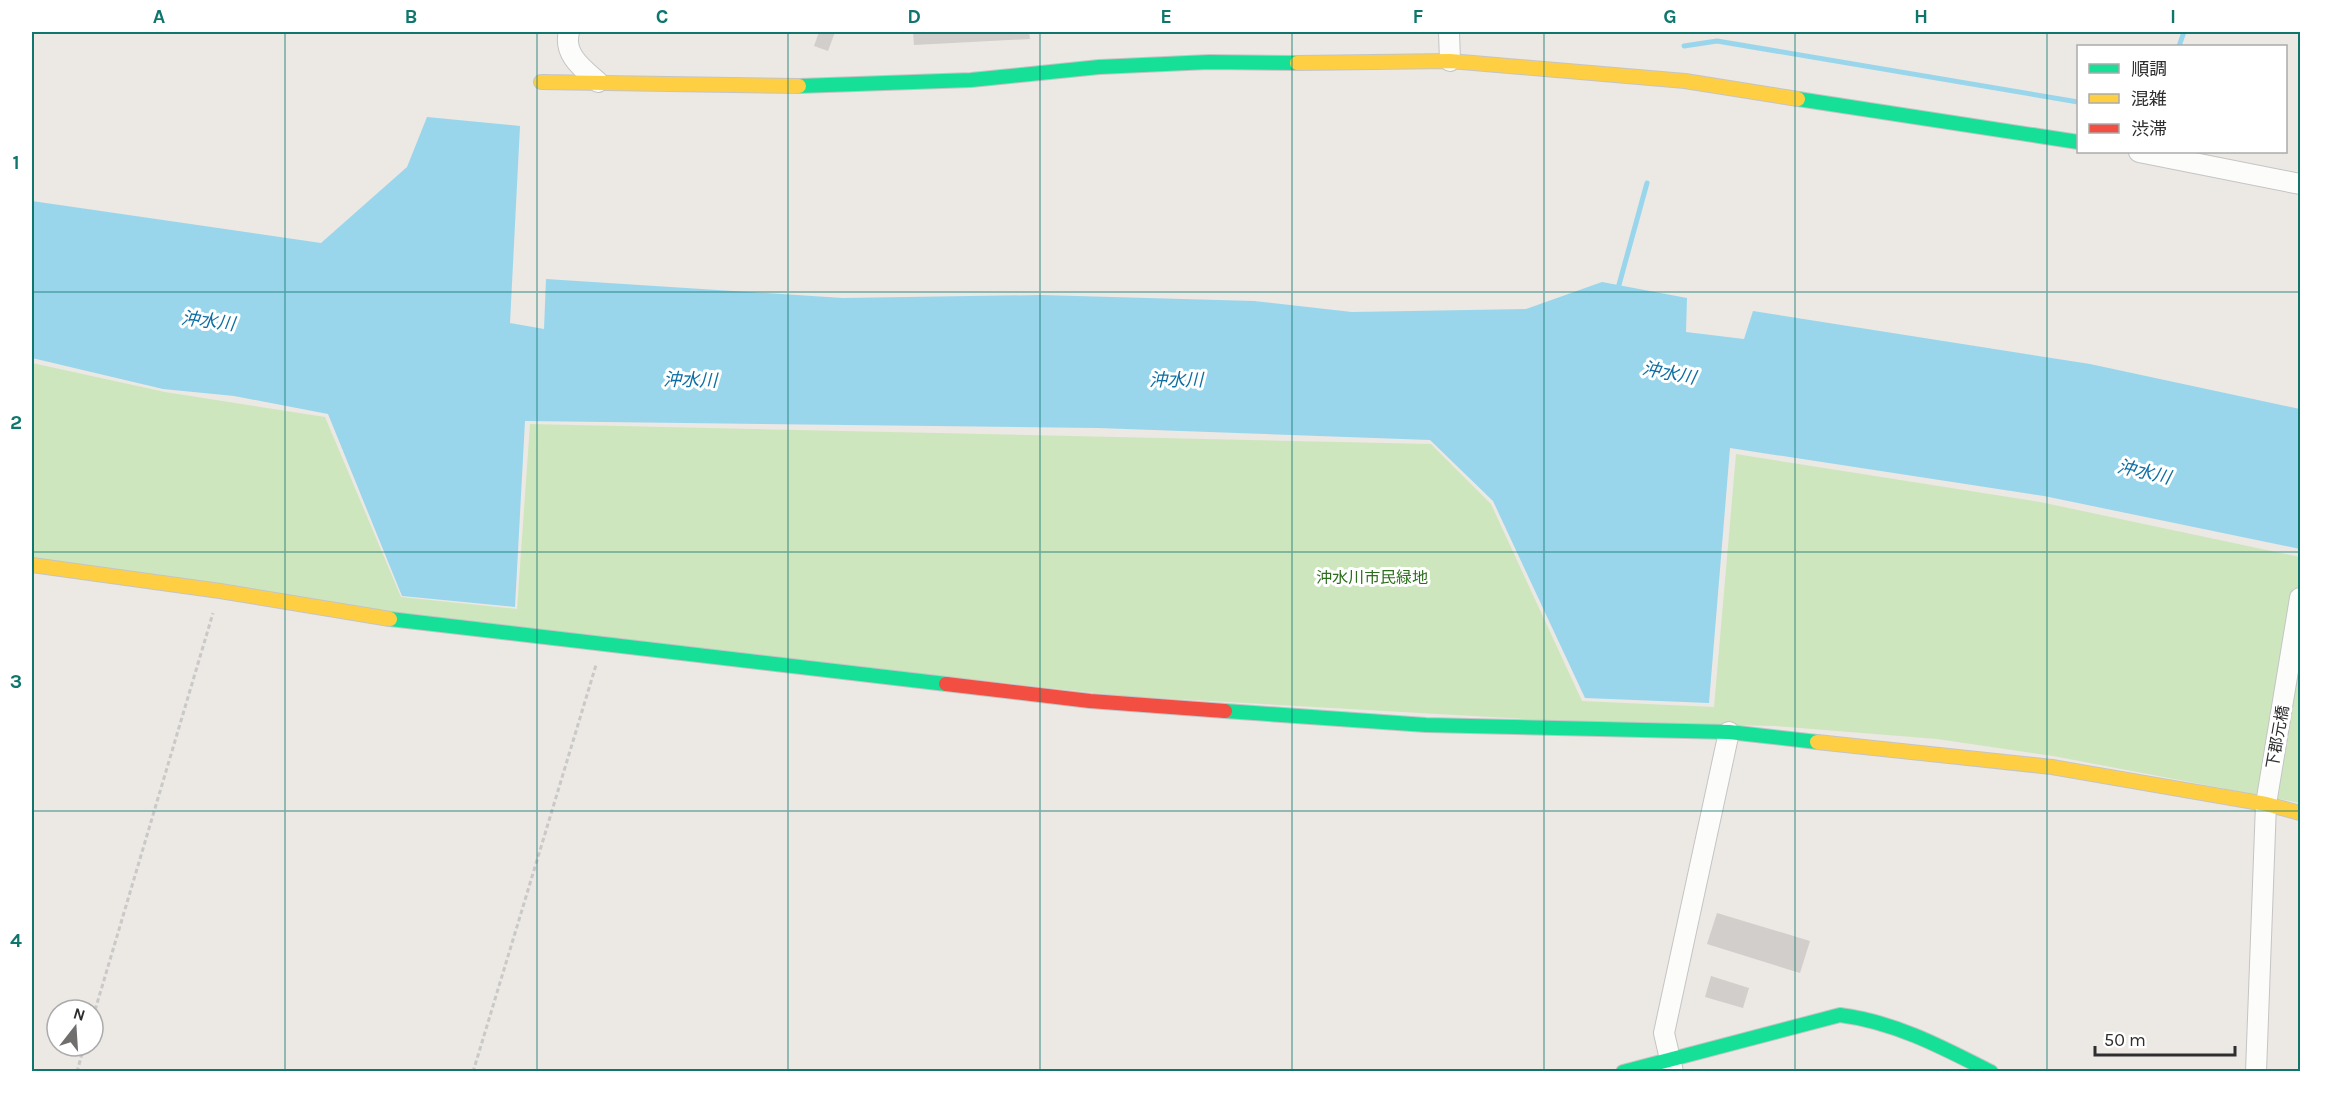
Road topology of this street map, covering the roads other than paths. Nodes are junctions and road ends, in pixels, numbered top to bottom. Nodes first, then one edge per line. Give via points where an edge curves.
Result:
1 (569, 32) edge
2 (1449, 32) edge
3 (1450, 61) junction
4 (541, 82) dead end
5 (598, 82) junction
6 (2077, 142) edge
7 (2144, 153) edge
8 (2301, 184) edge
9 (32, 565) edge
10 (2301, 598) edge
11 (1729, 732) junction
12 (2266, 804) junction
13 (2301, 813) edge
14 (1672, 1066) edge
15 (1623, 1071) edge
16 (1991, 1071) edge
17 (2256, 1071) edge

1 - 5 street via 567,40 576,63
2 - 3 street
3 - 5 street via 1209,62 1099,67 971,80 801,86
3 - 6 street via 1685,81
4 - 5 street
7 - 8 street
9 - 11 street via 422,624 1090,701 1426,725
10 - 12 street, 下郡元橋
11 - 12 street via 2052,767
11 - 14 street via 1664,1033
12 - 13 street
12 - 17 street, 下郡元橋
14 - 15 street
14 - 16 street via 1840,1015 1889,1023

